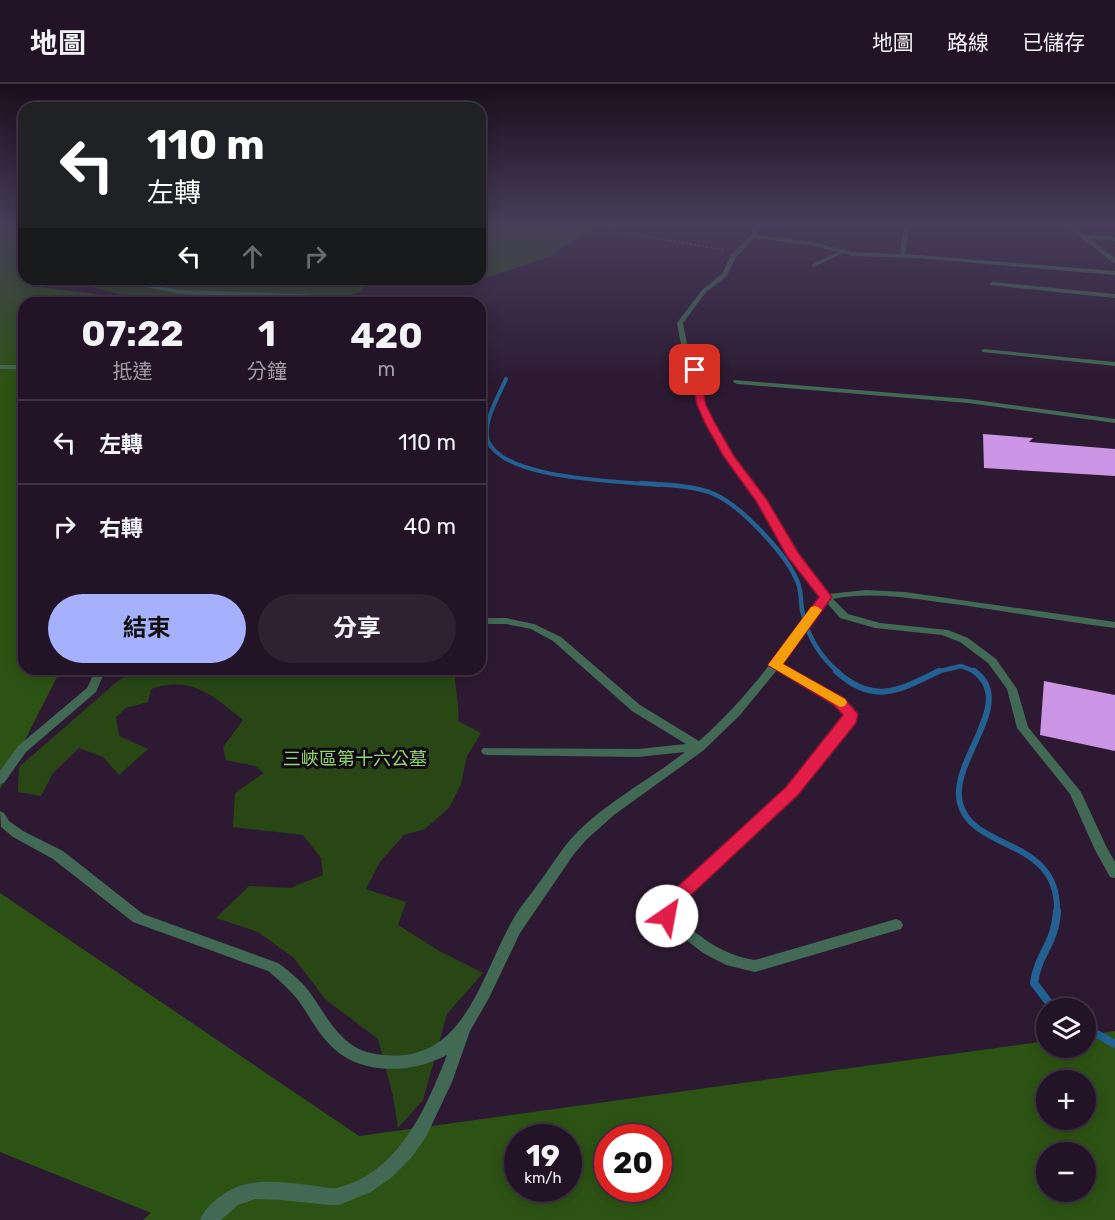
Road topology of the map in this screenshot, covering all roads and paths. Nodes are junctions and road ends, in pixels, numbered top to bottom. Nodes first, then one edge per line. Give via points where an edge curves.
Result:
1 (724, 276) edge
2 (992, 284) dead end
3 (142, 285) edge
4 (1115, 296) edge
5 (312, 297) edge
6 (984, 351) dead end
7 (1115, 364) edge
8 (0, 367) edge
9 (18, 367) edge
10 (737, 382) dead end
11 (1115, 421) edge
12 (826, 597) junction
13 (486, 621) edge
14 (1115, 625) edge
15 (775, 665) junction
16 (98, 675) edge
17 (700, 747) junction
18 (488, 751) dead end
19 (0, 780) edge
20 (0, 816) edge
21 (1115, 873) edge
22 (896, 925) dead end
23 (465, 1026) junction
24 (209, 1220) edge

1 - 12 lane via 704,291 680,323 687,360 695,370 702,405 729,457
2 - 4 lane
3 - 5 lane via 180,292
6 - 7 lane
8 - 9 lane
10 - 11 lane via 968,401
12 - 14 lane via 878,591
12 - 15 lane
12 - 21 lane via 844,616 859,622 944,632 964,640 993,661 1012,689 1023,728 1075,792
13 - 17 lane via 534,627 557,639 636,708
15 - 17 lane
15 - 22 lane via 848,708 850,720 792,791 668,906 667,916 728,961 741,966 755,966
16 - 19 lane via 92,690 22,749
17 - 18 lane via 638,753
17 - 23 lane via 650,780 581,837 515,927
20 - 23 lane via 18,834 58,855 138,918 273,967 289,977 319,1023 341,1046 369,1060 396,1062 425,1057 445,1048
23 - 24 lane via 435,1104 418,1136 393,1164 363,1187 337,1196 256,1190 235,1194

